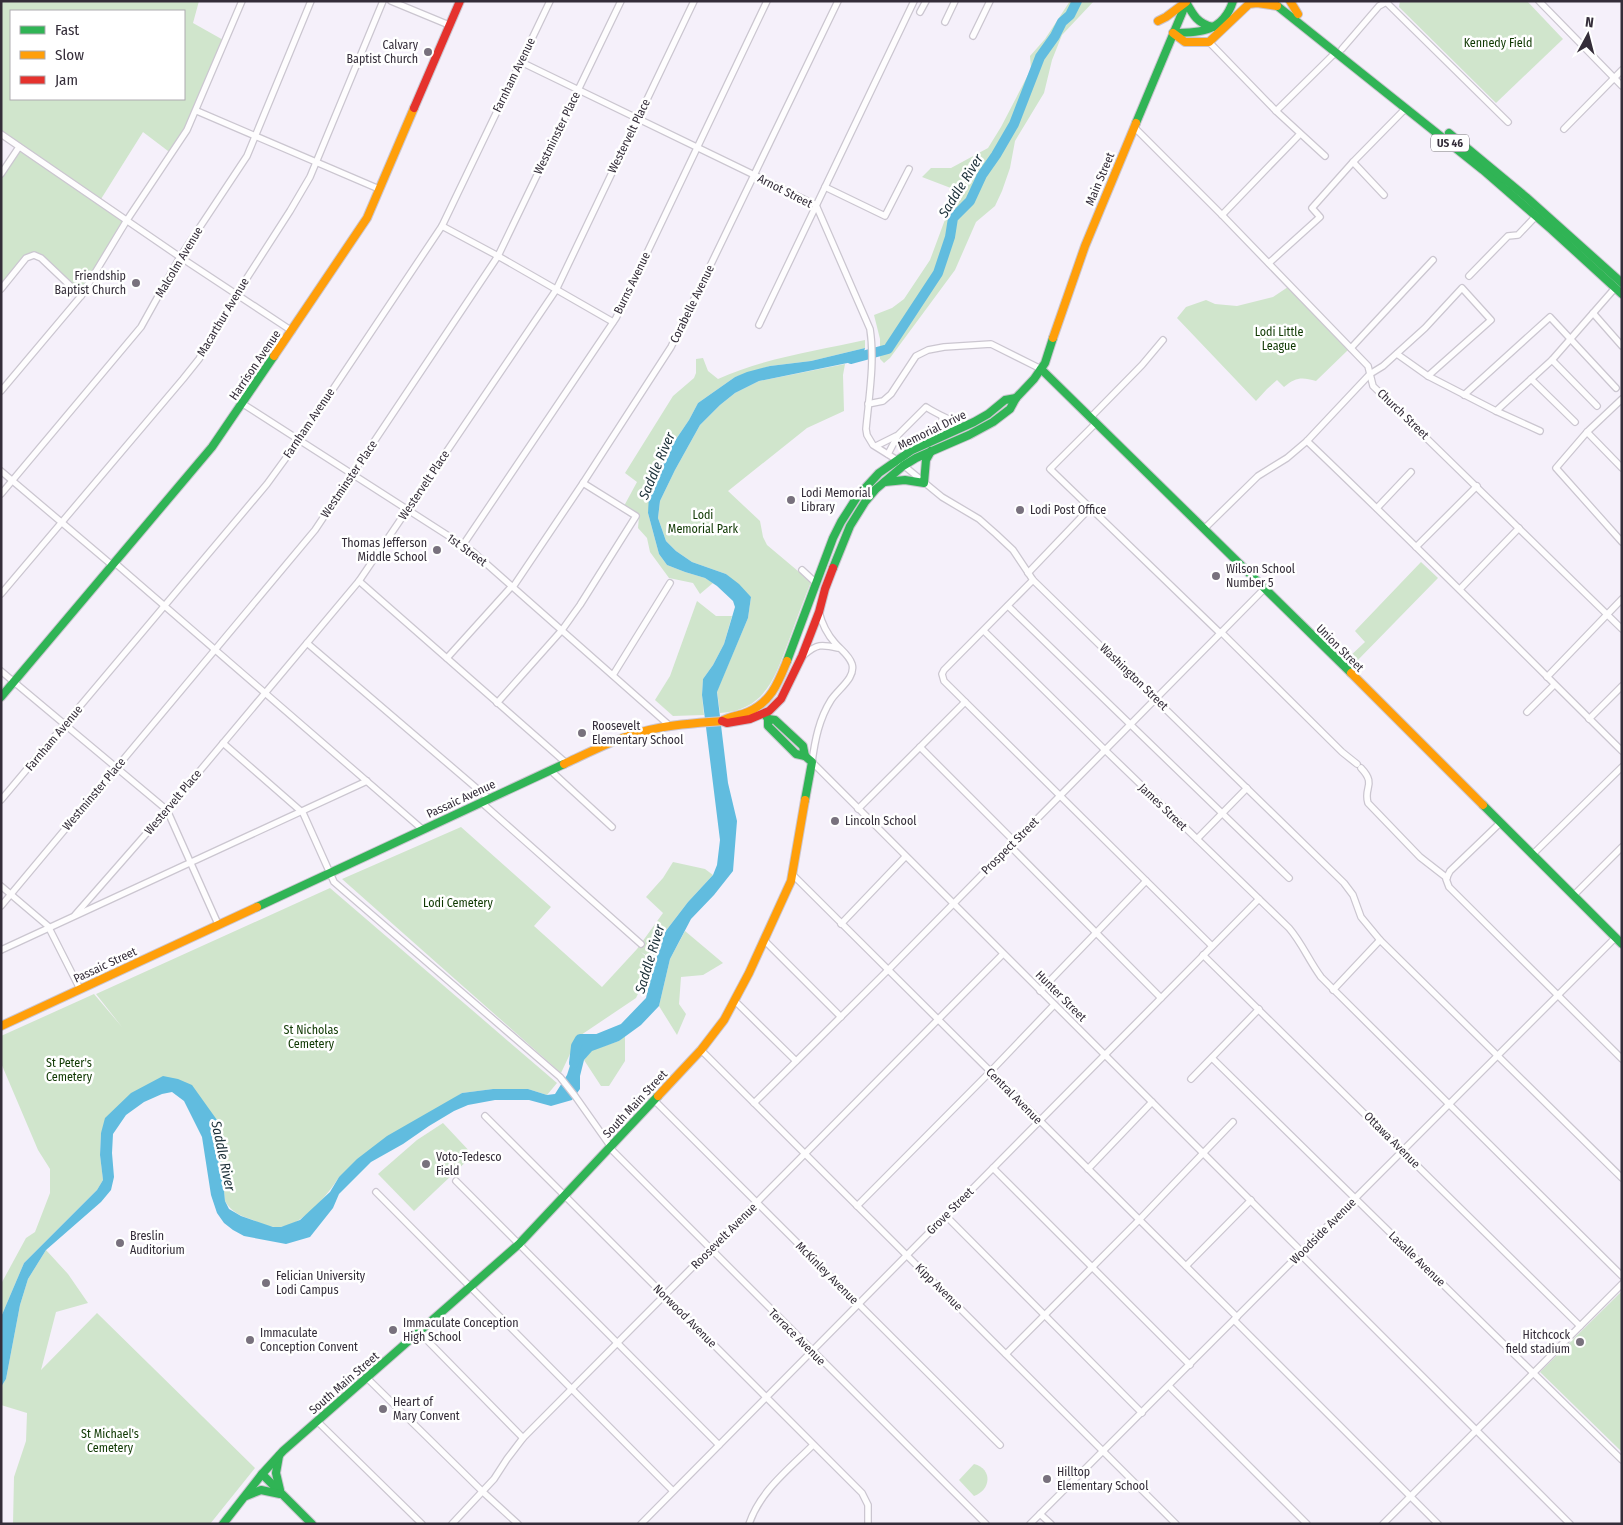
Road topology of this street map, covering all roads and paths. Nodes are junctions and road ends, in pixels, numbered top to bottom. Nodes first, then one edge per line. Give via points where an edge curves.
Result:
1 (242, 1) edge
2 (311, 1) edge
3 (383, 1) edge
4 (392, 1) edge
5 (460, 1) edge
6 (550, 1) edge
7 (620, 1) edge
8 (694, 1) edge
9 (767, 1) edge
10 (838, 1) edge
11 (914, 1) edge
12 (926, 1) edge
13 (954, 1) edge
14 (990, 1) edge
15 (1234, 1) edge
16 (1290, 1) edge
17 (1539, 1) edge
18 (1187, 2) edge
19 (1386, 2) edge
20 (1277, 3) edge
21 (920, 12) dead end
22 (1298, 14) junction
23 (1158, 21) dead end
24 (945, 22) dead end
25 (449, 25) junction
26 (1213, 27) junction
27 (1173, 33) junction
28 (973, 36) dead end
29 (1209, 42) junction
30 (1339, 50) junction
31 (521, 62) junction
32 (1622, 70) edge
33 (1613, 78) junction
34 (1622, 86) edge
35 (578, 90) junction
36 (1406, 108) junction
37 (196, 111) junction
38 (1276, 111) junction
39 (638, 118) junction
40 (1508, 122) dead end
41 (1134, 127) junction
42 (1564, 129) dead end
43 (1, 134) edge
44 (1300, 134) junction
45 (255, 136) junction
46 (19, 146) junction
47 (698, 147) junction
48 (1325, 156) dead end
49 (316, 162) junction
50 (1353, 162) junction
51 (909, 169) dead end
52 (1, 174) edge
53 (755, 175) junction
54 (825, 186) junction
55 (379, 189) junction
56 (1384, 195) dead end
57 (816, 205) junction
58 (1222, 215) junction
59 (1536, 216) junction
60 (127, 220) junction
61 (442, 226) junction
62 (498, 256) junction
63 (180, 257) junction
64 (1433, 260) dead end
65 (1269, 264) junction
66 (1469, 276) dead end
67 (1619, 286) edge
68 (1, 288) edge
69 (556, 290) junction
70 (1622, 294) edge
71 (236, 295) junction
72 (81, 296) junction
73 (1593, 313) junction
74 (613, 322) junction
75 (759, 324) dead end
76 (292, 331) junction
77 (1571, 339) junction
78 (1163, 340) dead end
79 (1622, 346) edge
80 (1351, 348) junction
81 (1397, 354) junction
82 (1552, 360) junction
83 (1041, 368) junction
84 (1370, 374) junction
85 (1428, 376) junction
86 (1531, 378) junction
87 (1616, 388) dead end
88 (1, 391) edge
89 (1464, 395) junction
90 (1016, 398) junction
91 (1622, 399) edge
92 (242, 404) junction
93 (868, 404) junction
94 (1597, 406) dead end
95 (1496, 411) junction
96 (942, 417) junction
97 (1093, 421) junction
98 (1575, 422) dead end
99 (963, 426) junction
100 (1540, 431) dead end
101 (1587, 432) junction
102 (898, 435) junction
103 (941, 436) junction
104 (299, 440) junction
105 (1307, 441) junction
106 (876, 446) junction
107 (931, 451) junction
108 (888, 454) junction
109 (897, 460) junction
110 (904, 466) junction
111 (1622, 468) edge
112 (1, 471) edge
113 (1411, 472) dead end
114 (353, 475) junction
115 (12, 481) junction
116 (583, 483) junction
117 (883, 483) junction
118 (924, 483) junction
119 (1477, 486) junction
120 (1, 494) edge
121 (1091, 507) junction
122 (1377, 508) junction
123 (407, 510) junction
124 (62, 522) junction
125 (1519, 528) junction
126 (1204, 529) junction
127 (1622, 542) edge
128 (463, 545) junction
129 (1416, 547) junction
130 (114, 564) junction
131 (802, 570) dead end
132 (1028, 573) junction
133 (1034, 580) junction
134 (359, 581) junction
135 (670, 583) dead end
136 (816, 583) junction
137 (512, 586) junction
138 (1265, 588) junction
139 (1460, 589) junction
140 (1, 594) edge
141 (1622, 599) edge
142 (165, 606) junction
143 (1008, 606) junction
144 (819, 612) junction
145 (1607, 614) junction
146 (1622, 629) edge
147 (562, 630) junction
148 (984, 631) junction
149 (1221, 633) junction
150 (307, 643) junction
151 (839, 648) junction
152 (215, 649) junction
153 (802, 656) junction
154 (447, 658) junction
155 (1, 671) edge
156 (613, 675) junction
157 (1547, 677) junction
158 (14, 682) junction
159 (1554, 685) junction
160 (1622, 686) edge
161 (265, 693) junction
162 (1, 698) edge
163 (1156, 699) junction
164 (965, 702) junction
165 (498, 703) junction
166 (758, 706) junction
167 (1527, 712) dead end
168 (766, 716) junction
169 (1589, 719) junction
170 (725, 722) junction
171 (1131, 724) junction
172 (65, 725) junction
173 (670, 726) junction
174 (223, 743) junction
175 (920, 746) junction
176 (1105, 750) junction
177 (1622, 751) edge
178 (566, 762) junction
179 (812, 762) junction
180 (116, 767) junction
181 (1622, 767) edge
182 (550, 770) junction
183 (367, 781) junction
184 (1247, 788) junction
185 (1060, 796) junction
186 (1, 800) edge
187 (485, 800) junction
188 (858, 809) junction
189 (167, 810) junction
190 (302, 812) junction
191 (1222, 813) junction
192 (1500, 823) junction
193 (612, 827) dead end
194 (422, 829) junction
195 (1197, 839) junction
196 (1013, 844) junction
197 (1622, 847) edge
198 (1532, 855) junction
199 (905, 857) junction
200 (191, 862) junction
201 (329, 872) junction
202 (792, 874) junction
203 (1289, 878) dead end
204 (1447, 878) junction
205 (1146, 881) junction
206 (1, 886) edge
207 (11, 894) junction
208 (1573, 896) junction
209 (1258, 899) junction
210 (953, 904) junction
211 (1, 906) edge
212 (75, 915) junction
213 (218, 924) junction
214 (842, 924) junction
215 (49, 927) junction
216 (1096, 933) junction
217 (1615, 938) junction
218 (764, 940) junction
219 (1380, 940) junction
220 (641, 944) dead end
221 (1622, 944) edge
222 (1212, 946) junction
223 (1, 950) edge
224 (1003, 954) junction
225 (1203, 955) junction
226 (888, 970) junction
227 (80, 989) junction
228 (1333, 990) junction
229 (1040, 991) junction
230 (1557, 996) junction
231 (1161, 998) junction
232 (735, 1001) junction
233 (1054, 1005) junction
234 (1259, 1009) junction
235 (841, 1017) junction
236 (938, 1020) junction
237 (1, 1026) edge
238 (701, 1050) junction
239 (1104, 1055) junction
240 (1498, 1055) junction
241 (1212, 1058) junction
242 (1622, 1059) edge
243 (796, 1061) junction
244 (990, 1072) junction
245 (1191, 1079) dead end
246 (654, 1100) junction
247 (1152, 1102) junction
248 (754, 1103) junction
249 (1448, 1104) junction
250 (485, 1116) dead end
251 (1039, 1121) junction
252 (1233, 1122) dead end
253 (610, 1147) junction
254 (1402, 1151) junction
255 (1203, 1153) junction
256 (805, 1154) junction
257 (993, 1168) junction
258 (1088, 1169) junction
259 (1622, 1178) edge
260 (456, 1181) dead end
261 (376, 1192) dead end
262 (564, 1197) junction
263 (1355, 1198) junction
264 (1251, 1200) junction
265 (756, 1204) junction
266 (857, 1206) junction
267 (946, 1216) junction
268 (1139, 1220) junction
269 (519, 1244) junction
270 (710, 1250) junction
271 (1301, 1253) junction
272 (907, 1255) junction
273 (1186, 1266) junction
274 (1092, 1267) junction
275 (1622, 1276) edge
276 (1622, 1284) edge
277 (470, 1288) junction
278 (665, 1296) junction
279 (858, 1304) junction
280 (1044, 1314) junction
281 (1236, 1319) junction
282 (1580, 1326) junction
283 (419, 1332) junction
284 (618, 1343) junction
285 (812, 1351) junction
286 (1006, 1354) junction
287 (1190, 1365) junction
288 (1533, 1373) junction
289 (368, 1378) junction
290 (1169, 1386) junction
291 (572, 1389) junction
292 (766, 1398) junction
293 (1142, 1412) junction
294 (317, 1421) junction
295 (1477, 1430) junction
296 (523, 1438) junction
297 (813, 1444) junction
298 (719, 1445) junction
299 (1000, 1445) dead end
300 (1104, 1451) junction
301 (279, 1455) junction
302 (1622, 1460) edge
303 (262, 1474) junction
304 (673, 1491) junction
305 (483, 1492) junction
306 (282, 1494) junction
307 (1410, 1496) junction
308 (244, 1497) junction
309 (1040, 1514) junction
310 (223, 1524) edge
311 (312, 1524) edge
312 (422, 1524) edge
313 (452, 1524) edge
314 (518, 1524) edge
315 (641, 1524) edge
316 (749, 1524) edge
317 (868, 1524) edge
318 (986, 1524) edge
319 (1030, 1524) edge
320 (1050, 1524) edge
321 (1176, 1524) edge
322 (1306, 1524) edge
323 (1383, 1524) edge
324 (1438, 1524) edge
325 (1570, 1524) edge

1 - 37 street
2 - 45 street, Malcolm Avenue
3 - 49 street, Macarthur Avenue
4 - 25 street
5 - 25 main road, Harrison Avenue
6 - 31 street, Farnham Avenue
7 - 35 street, Westminster Place
8 - 39 street, Westervelt Place
9 - 47 street, Burns Avenue
10 - 53 street, Corabelle Avenue
11 - 54 street
12 - 21 street
13 - 24 street
14 - 28 street
15 - 26 main road via 1230,11
16 - 22 main road
17 - 33 street
18 - 23 main road
18 - 26 main road via 1196,20
18 - 27 main road, Main Street
19 - 30 street via 1378,6
19 - 40 street
20 - 22 main road, US 46
20 - 29 main road via 1245,6
20 - 30 main road, US 46
22 - 30 main road, US 46
25 - 55 main road, Harrison Avenue
26 - 27 main road via 1201,32
27 - 29 main road via 1185,42
27 - 41 main road, Main Street
29 - 38 street
30 - 36 main road, US 46
30 - 38 street
30 - 67 main road, US 46 via 1497,172
31 - 35 street, Arnot Street
31 - 61 street, Farnham Avenue
32 - 33 street
33 - 34 street
33 - 42 street
35 - 39 street, Arnot Street
35 - 62 street, Westminster Place
36 - 50 street
36 - 59 main road, US 46
37 - 45 street
37 - 60 street via 188,130
38 - 44 street
39 - 47 street, Arnot Street
39 - 69 street, Westervelt Place
41 - 58 street, Church Street
41 - 83 main road, Main Street via 1085,246
43 - 46 street
44 - 48 street
44 - 58 street
45 - 49 street
45 - 63 street, Malcolm Avenue via 247,156
46 - 52 street
46 - 60 street
47 - 53 street, Arnot Street
47 - 74 street, Burns Avenue
49 - 55 street
49 - 71 street, Macarthur Avenue via 290,211
50 - 56 street
50 - 65 street via 1312,208 1320,217
51 - 54 street via 885,216
53 - 57 street, Arnot Street
53 - 116 street, Corabelle Avenue via 671,347
54 - 57 street
55 - 76 main road, Harrison Avenue via 367,218
57 - 75 street
57 - 93 street, Arnot Street via 870,329
58 - 65 street, Church Street
59 - 66 street via 1518,235 1508,236
59 - 67 main road, US 46
60 - 63 street
60 - 72 street
61 - 62 street
61 - 104 street, Farnham Avenue
62 - 69 street
62 - 114 street, Westminster Place
63 - 71 street
63 - 115 street, Malcolm Avenue via 136,334
64 - 80 street
65 - 80 street, Church Street
67 - 70 main road, US 46
67 - 73 street
68 - 72 street via 26,258 34,255
69 - 74 street
69 - 123 street, Westervelt Place
71 - 76 street
71 - 124 street, Macarthur Avenue via 184,380
72 - 88 street
73 - 77 street
73 - 79 street
74 - 128 street, Burns Avenue
76 - 92 main road, Harrison Avenue
77 - 82 street
77 - 87 street
77 - 89 street via 1550,317
78 - 97 street
80 - 84 street, Church Street via 1368,366
81 - 84 street
81 - 85 street
81 - 85 street via 1462,288 1491,320
82 - 86 street
82 - 94 street
83 - 90 main road, Memorial Drive
83 - 93 street via 992,344 928,350 916,356 891,394 883,401
83 - 97 main road, Union Street
84 - 105 street
84 - 119 street, Church Street via 1373,386
85 - 89 street
86 - 95 street
86 - 98 street
89 - 95 street
90 - 99 main road, Memorial Drive via 1005,400 988,414
90 - 107 main road, Memorial Drive via 1010,409 993,422 969,436
91 - 101 street
92 - 104 street, 1st Street
92 - 130 main road, Harrison Avenue via 212,447
93 - 106 street, Arnot Street via 866,429
95 - 100 street
96 - 99 street
96 - 102 street via 926,406
96 - 103 street
97 - 121 street via 1050,469
97 - 126 main road, Union Street
99 - 103 main road, Memorial Drive
101 - 111 street
101 - 127 street via 1556,468
102 - 106 street
102 - 108 street
103 - 109 main road, Memorial Drive
104 - 114 street, 1st Street
104 - 142 street, Farnham Avenue via 267,484
105 - 122 street
105 - 126 street via 1258,476
106 - 108 street
107 - 110 main road, Memorial Drive
107 - 118 main road
108 - 109 street
109 - 110 street
109 - 136 main road, Memorial Drive via 873,479 850,508 833,538
110 - 117 main road, Memorial Drive
110 - 118 street, Washington Street
112 - 115 street
113 - 122 street
114 - 123 street, 1st Street
114 - 152 street, Westminster Place via 315,530
115 - 120 street, Malcolm Avenue
115 - 124 street
116 - 137 street, Corabelle Avenue
116 - 147 street via 636,516
117 - 118 main road via 905,480
117 - 144 main road, Memorial Drive via 865,502 850,526
118 - 132 street, Washington Street via 996,534 1013,550
119 - 125 street, Church Street
119 - 129 street
121 - 132 street
121 - 149 street
122 - 129 street
123 - 128 street, 1st Street
123 - 134 street, Westervelt Place
124 - 130 street
124 - 140 street, Macarthur Avenue
125 - 139 street
125 - 145 street, Church Street
126 - 138 main road, Union Street
128 - 137 street, 1st Street
129 - 139 street
130 - 142 street
130 - 158 main road, Harrison Avenue
131 - 136 street
132 - 133 street, Washington Street
133 - 143 street
133 - 163 street, Washington Street
134 - 150 street, Westervelt Place
134 - 154 street
135 - 156 street
136 - 166 main road, Memorial Drive via 777,686
137 - 147 street, 1st Street
137 - 154 street, Corabelle Avenue
138 - 149 street, Prospect Street
138 - 192 main road, Union Street
139 - 157 street
141 - 145 street
142 - 152 street
142 - 172 street, Farnham Avenue
143 - 148 street
143 - 171 street
144 - 151 street, South Main Street via 823,626
144 - 153 main road, Memorial Drive
145 - 146 street, Church Street
145 - 157 street
147 - 156 street, 1st Street
147 - 165 street
148 - 164 street via 944,670 942,678
148 - 176 street, James Street
149 - 163 street, Prospect Street
149 - 204 street via 1368,774 1368,803 1420,857
150 - 161 street, Westervelt Place
150 - 187 street
151 - 153 street via 820,645
151 - 179 street, South Main Street via 850,661 852,674 825,710
152 - 161 street
152 - 180 street, Westminster Place
153 - 168 main road, Memorial Drive via 781,699
154 - 165 street
155 - 158 street
156 - 173 street, 1st Street
157 - 159 street
158 - 162 main road, Harrison Avenue
158 - 172 street
159 - 167 street
159 - 169 street
160 - 169 street
161 - 174 street, Westervelt Place
161 - 183 street
163 - 171 street, Prospect Street
163 - 184 street, Washington Street
164 - 175 street
164 - 185 street
165 - 178 street
166 - 168 main road, Hunter Street
166 - 170 main road via 747,713 726,718
168 - 170 main road
168 - 179 main road, Hunter Street via 768,726 796,754
169 - 177 street
170 - 173 main road, Passaic Avenue
171 - 176 street, Prospect Street
171 - 191 street
172 - 180 street
172 - 186 street, Farnham Avenue
173 - 178 main road, Passaic Avenue via 611,742
174 - 189 street, Westervelt Place
174 - 190 street
175 - 188 street
175 - 196 street
176 - 185 street, Prospect Street
176 - 195 street, James Street
178 - 182 main road, Passaic Avenue
179 - 188 street, Hunter Street
179 - 202 main road, South Main Street
180 - 189 street
180 - 207 street, Westminster Place
181 - 198 street
182 - 187 main road, Passaic Avenue
182 - 193 street
183 - 190 street
183 - 194 street
184 - 191 street
184 - 219 street, Washington Street via 1350,889 1361,917
185 - 196 street, Prospect Street
185 - 205 street
187 - 194 main road, Passaic Avenue
187 - 220 street
188 - 199 street, Hunter Street
189 - 200 street
189 - 212 street, Westervelt Place
190 - 200 street
190 - 201 street, Terrace Avenue
191 - 195 street
191 - 203 street
192 - 198 main road, Union Street
192 - 204 street via 1450,871
194 - 201 main road, Passaic Avenue
195 - 209 street, James Street
196 - 210 street, Prospect Street
196 - 216 street
197 - 208 street
198 - 208 main road, Union Street
199 - 210 street, Hunter Street
199 - 214 street
200 - 212 street
200 - 213 street
201 - 213 main road, Passaic Avenue
201 - 253 street, Terrace Avenue via 334,882 560,1077
202 - 214 street, Central Avenue
202 - 218 main road, South Main Street
204 - 230 street via 1449,887
205 - 216 street
205 - 222 street
206 - 207 street
207 - 211 street, Westminster Place
207 - 215 street
208 - 217 main road, Union Street
209 - 222 street, Grove Street
209 - 228 street, James Street via 1296,936 1314,968
210 - 224 street, Hunter Street
210 - 226 street, Prospect Street
212 - 215 street
213 - 227 main road, Passaic Street
214 - 226 street, Central Avenue
215 - 223 street
215 - 227 street
216 - 229 street
216 - 231 street
217 - 221 main road, Union Street
217 - 230 street, Woodside Avenue
218 - 232 main road, South Main Street
218 - 235 street
219 - 228 street
219 - 240 street, Washington Street
222 - 225 street, Grove Street
224 - 229 street, Hunter Street
224 - 236 street, Roosevelt Avenue
225 - 231 street, Grove Street
225 - 234 street, Ottawa Avenue
226 - 235 street, Prospect Street
226 - 236 street, Central Avenue
227 - 237 main road, Passaic Street
228 - 249 street, James Street
229 - 233 street, Hunter Street
230 - 240 street, Woodside Avenue
230 - 242 street
231 - 239 street, Grove Street
232 - 238 main road, South Main Street
232 - 243 street
233 - 239 street, Hunter Street
233 - 244 street
234 - 241 street
234 - 254 street, Ottawa Avenue
235 - 243 street, Prospect Street
236 - 244 street, Central Avenue
236 - 256 street, Roosevelt Avenue
238 - 246 main road, South Main Street
238 - 248 street, Kipp Avenue
239 - 247 street, Hunter Street
239 - 251 street, Grove Street
240 - 249 street, Woodside Avenue
240 - 259 street, Washington Street
241 - 245 street
241 - 263 street, Lasalle Avenue
243 - 248 street, Prospect Street
244 - 251 street, Central Avenue
244 - 266 street
246 - 253 main road, South Main Street
246 - 265 street, McKinley Avenue
247 - 255 street, Hunter Street
247 - 258 street
248 - 256 street, Kipp Avenue
249 - 254 street, Woodside Avenue
249 - 275 street, James Street
250 - 262 street, Norwood Avenue
251 - 257 street, Grove Street
251 - 258 street, Central Avenue
252 - 255 street
253 - 262 main road, South Main Street
253 - 270 street, Terrace Avenue
254 - 263 street, Woodside Avenue
254 - 282 street, Ottawa Avenue
255 - 264 street, Hunter Street
255 - 268 street
256 - 265 street, Roosevelt Avenue
256 - 266 street, Kipp Avenue
257 - 267 street, Grove Street
257 - 274 street
258 - 268 street, Central Avenue
260 - 269 street
261 - 277 street
262 - 269 main road, South Main Street
262 - 278 street, Norwood Avenue
263 - 271 street, Woodside Avenue
263 - 288 street, Lasalle Avenue
264 - 271 street, Hunter Street
264 - 273 street
265 - 270 street, Roosevelt Avenue
265 - 279 street, McKinley Avenue
266 - 272 street, Kipp Avenue
267 - 272 street, Grove Street
267 - 280 street
268 - 273 street, Central Avenue
268 - 274 street
269 - 277 main road, South Main Street
269 - 284 street
270 - 278 street, Roosevelt Avenue
270 - 285 street, Terrace Avenue
271 - 281 street, Woodside Avenue
271 - 295 street, Hunter Street
272 - 279 street, Grove Street
272 - 286 street, Kipp Avenue
273 - 281 street, Central Avenue
274 - 280 street
274 - 287 street
276 - 282 street
277 - 283 main road, South Main Street
277 - 291 street
278 - 284 street, Roosevelt Avenue
278 - 292 street, Norwood Avenue
279 - 285 street, Grove Street
279 - 299 street, McKinley Avenue
280 - 286 street
280 - 293 street
281 - 287 street, Woodside Avenue
281 - 307 street, Central Avenue
282 - 288 street
283 - 289 main road, South Main Street
283 - 296 street
284 - 291 street, Roosevelt Avenue
284 - 298 street
285 - 292 street, Grove Street
285 - 318 street, Terrace Avenue
286 - 300 street, Kipp Avenue
287 - 290 street, Woodside Avenue
288 - 295 street
288 - 302 street, Lasalle Avenue
289 - 294 main road, South Main Street
289 - 305 street
290 - 293 street, Woodside Avenue
290 - 322 street
291 - 296 street, Roosevelt Avenue
291 - 304 street
292 - 297 street, Norwood Avenue
292 - 298 street, Grove Street
293 - 300 street, Woodside Avenue
294 - 301 main road, South Main Street
294 - 312 street
295 - 307 street
295 - 325 street, Hunter Street
296 - 305 street, Roosevelt Avenue
297 - 316 street via 759,1501
297 - 317 street, Norwood Avenue via 864,1496 868,1505
298 - 304 street, Grove Street
300 - 309 street, Woodside Avenue
300 - 321 street, Kipp Avenue
301 - 303 main road, South Main Street
301 - 306 main road via 276,1482
303 - 306 main road
303 - 308 main road
304 - 315 street, Grove Street
305 - 313 street, Roosevelt Avenue
305 - 314 street
306 - 308 main road via 261,1490
306 - 311 main road
307 - 323 street
307 - 324 street, Central Avenue
308 - 310 main road
309 - 319 street, Woodside Avenue
309 - 320 street

